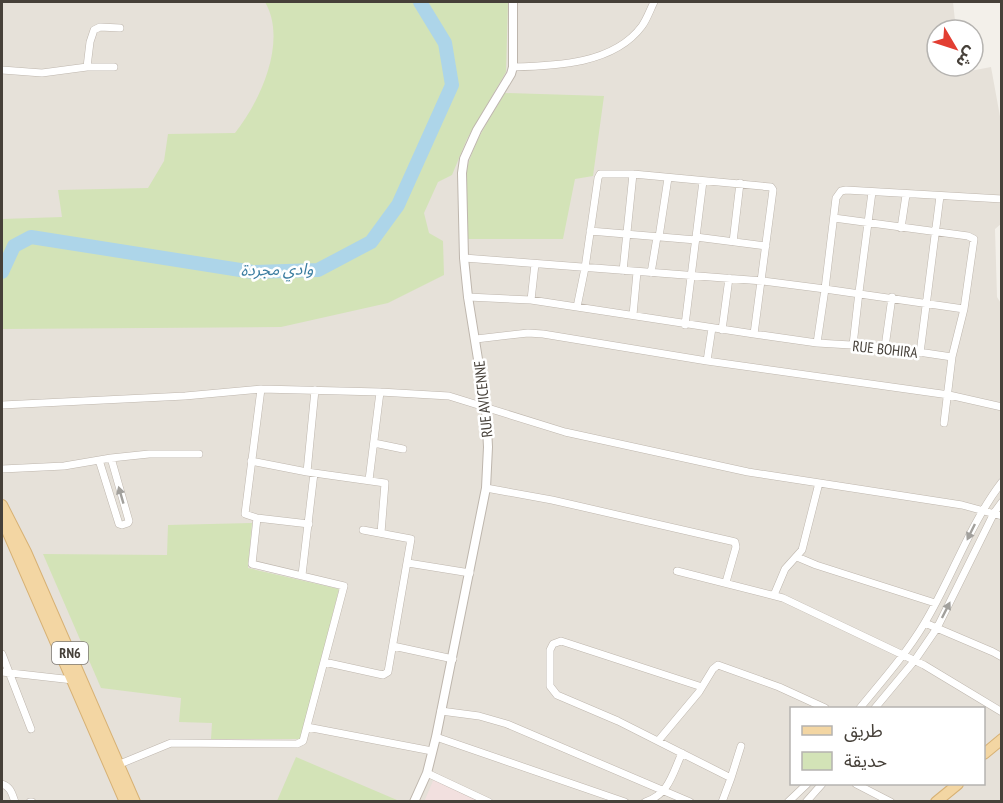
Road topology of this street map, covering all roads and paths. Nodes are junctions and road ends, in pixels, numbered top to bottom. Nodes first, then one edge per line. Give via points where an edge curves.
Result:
1 (513, 2) edge
2 (654, 2) edge
3 (120, 28) dead end
4 (87, 67) junction
5 (114, 67) dead end
6 (513, 67) junction
7 (2, 70) edge
8 (633, 174) junction
9 (668, 178) junction
10 (703, 180) junction
11 (740, 183) junction
12 (872, 192) junction
13 (906, 195) junction
14 (940, 196) junction
15 (1002, 199) edge
16 (834, 218) junction
17 (868, 223) junction
18 (901, 228) junction
19 (590, 231) junction
20 (937, 232) junction
21 (627, 234) junction
22 (658, 237) junction
23 (696, 238) junction
24 (733, 242) junction
25 (766, 246) junction
26 (464, 258) junction
27 (535, 264) junction
28 (585, 268) junction
29 (623, 271) junction
30 (637, 272) junction
31 (651, 273) junction
32 (690, 276) junction
33 (729, 278) junction
34 (762, 281) junction
35 (825, 289) junction
36 (859, 292) junction
37 (468, 297) junction
38 (892, 297) junction
39 (531, 300) junction
40 (928, 302) junction
41 (577, 307) junction
42 (964, 309) junction
43 (633, 315) junction
44 (685, 325) junction
45 (712, 328) junction
46 (722, 330) junction
47 (754, 334) junction
48 (476, 339) junction
49 (817, 343) junction
50 (853, 345) junction
51 (885, 347) junction
52 (920, 353) junction
53 (952, 357) junction
54 (707, 361) junction
55 (261, 389) junction
56 (315, 390) junction
57 (380, 392) junction
58 (949, 395) junction
59 (2, 405) edge
60 (1002, 407) edge
61 (486, 408) junction
62 (944, 423) dead end
63 (374, 443) junction
64 (403, 449) dead end
65 (199, 454) dead end
66 (111, 458) junction
67 (99, 460) junction
68 (251, 461) junction
69 (2, 469) edge
70 (311, 473) junction
71 (369, 480) junction
72 (1002, 482) edge
73 (819, 483) junction
74 (486, 488) junction
75 (1002, 502) edge
76 (2, 505) edge
77 (982, 510) junction
78 (998, 515) edge
79 (257, 518) junction
80 (2, 519) edge
81 (309, 524) junction
82 (363, 530) dead end
83 (381, 533) junction
84 (796, 557) junction
85 (408, 563) junction
86 (29, 570) junction
87 (677, 571) dead end
88 (470, 573) junction
89 (302, 575) junction
90 (726, 582) junction
91 (774, 595) junction
92 (935, 603) junction
93 (925, 623) junction
94 (937, 628) junction
95 (393, 646) junction
96 (2, 654) edge
97 (903, 655) junction
98 (1002, 657) edge
99 (453, 659) junction
100 (915, 660) junction
101 (324, 662) junction
102 (2, 672) edge
103 (10, 673) junction
104 (77, 681) junction
105 (702, 687) junction
106 (823, 707) edge
107 (861, 707) edge
108 (876, 707) edge
109 (441, 711) junction
110 (1002, 712) edge
111 (307, 727) junction
112 (31, 729) dead end
113 (436, 737) junction
114 (1002, 739) edge
115 (658, 741) junction
116 (104, 742) junction
117 (741, 746) dead end
118 (1002, 747) edge
119 (432, 751) junction
120 (682, 753) junction
121 (985, 753) edge
122 (985, 761) edge
123 (120, 764) junction
124 (427, 772) junction
125 (731, 778) junction
126 (2, 784) edge
127 (805, 785) edge
128 (820, 785) edge
129 (860, 785) edge
130 (946, 785) edge
131 (956, 785) edge
132 (665, 791) junction
133 (15, 801) edge
134 (125, 801) edge
135 (135, 801) edge
136 (414, 801) edge
137 (489, 801) edge
138 (625, 801) edge
139 (645, 801) edge
140 (690, 801) edge
141 (722, 801) edge
142 (788, 801) edge
143 (806, 801) edge
144 (891, 801) edge
145 (927, 801) edge
146 (936, 801) edge

1 - 6 street, RUE AVICENNE
2 - 6 street via 642,27 613,50 562,64
3 - 4 street via 94,30
4 - 5 street
4 - 7 street via 42,73
6 - 26 street, RUE AVICENNE via 464,159
8 - 9 street
8 - 19 street via 599,175
8 - 21 street
9 - 10 street
9 - 22 street
10 - 11 street
10 - 23 street
11 - 24 street
11 - 25 street via 773,188
12 - 13 street
12 - 16 street via 841,191 836,198
12 - 17 street
13 - 14 street
13 - 18 street
14 - 15 street
14 - 20 street
16 - 17 street
16 - 35 street
17 - 18 street
17 - 36 street
18 - 20 street
19 - 21 street
19 - 28 street
20 - 40 street
20 - 42 street via 973,238
21 - 22 street
21 - 29 street
22 - 23 street
22 - 31 street
23 - 24 street
23 - 32 street
24 - 25 street
25 - 34 street
26 - 27 street
26 - 37 street, RUE AVICENNE
27 - 28 street
27 - 39 street
28 - 29 street
28 - 41 street
29 - 30 street
30 - 31 street
30 - 43 street
31 - 32 street
32 - 33 street
32 - 44 street
33 - 34 street
33 - 46 street
34 - 35 street
34 - 47 street
35 - 36 street
35 - 49 street
36 - 38 street
36 - 50 street
37 - 39 street, RUE BOHIRA
37 - 48 street, RUE AVICENNE
38 - 40 street
38 - 51 street
39 - 41 street, RUE BOHIRA
40 - 42 street
40 - 52 street
41 - 43 street, RUE BOHIRA
42 - 53 street
43 - 44 street, RUE BOHIRA
44 - 45 street, RUE BOHIRA
45 - 46 street, RUE BOHIRA
45 - 54 street
46 - 47 street, RUE BOHIRA
47 - 49 street, RUE BOHIRA
48 - 54 street via 543,334
48 - 61 street, RUE AVICENNE
49 - 50 street, RUE BOHIRA
50 - 51 street, RUE BOHIRA
51 - 52 street, RUE BOHIRA
52 - 53 street, RUE BOHIRA
53 - 58 street
54 - 58 street
55 - 56 street
55 - 59 street
55 - 68 street
56 - 57 street
56 - 70 street
57 - 61 street via 449,396
57 - 63 street
58 - 60 street
58 - 62 street
61 - 73 street via 565,432 748,472
61 - 74 street, RUE AVICENNE
63 - 64 street
63 - 71 street
65 - 66 street
66 - 67 street
67 -> 66 street via 122,525 129,521
67 - 69 street via 47,468
68 - 70 street
68 - 79 street via 245,514
70 - 71 street
70 - 81 street
71 - 83 street via 386,485
72 - 77 street
73 - 77 street
73 - 84 street via 806,539
74 - 88 street, RUE AVICENNE
74 - 90 street via 735,542
75 - 78 street
76 - 86 main road, RN6
77 - 78 street
77 -> 92 street
94 -> 78 street
79 - 81 street
79 - 89 street via 251,563
80 - 86 main road, RN6
81 - 89 street
82 - 83 street
83 - 85 street via 411,539
84 - 91 street via 785,569
84 - 92 street
85 - 88 street
85 - 95 street
86 - 104 main road, RN6
87 - 90 street
88 - 99 street, RUE AVICENNE
89 - 101 street via 344,586
90 - 91 street
91 - 97 street
92 - 93 street
93 - 94 street
93 - 97 street
94 - 98 street
94 - 100 street
95 - 99 street
95 - 101 street via 385,675
96 - 103 street
97 - 100 street
97 - 107 street
99 - 109 street, RUE AVICENNE
100 - 108 street
100 - 110 street
101 - 111 street
102 - 103 street
103 - 104 street
103 - 112 street
104 - 116 main road, RN6
105 - 106 street via 718,665
105 - 115 street
105 - 115 street via 561,641 553,644 550,686 557,696
109 - 113 street, RUE AVICENNE
109 - 132 street via 507,724
111 - 119 street
111 - 123 street via 303,741 297,744 171,743
113 - 119 street, RUE AVICENNE
113 - 138 street
114 - 121 main road
115 - 120 street
116 - 123 main road, RN6
116 - 134 main road, RN6
117 - 125 street
118 - 122 main road
119 - 124 street, RUE AVICENNE
120 - 125 street
120 - 132 street
123 - 135 main road, RN6
124 - 136 street, RUE AVICENNE
124 - 137 street
125 - 141 street
126 - 133 street
127 - 142 street
128 - 143 street
129 - 144 street
130 - 145 main road
131 - 146 main road
132 - 139 street
132 - 140 street

